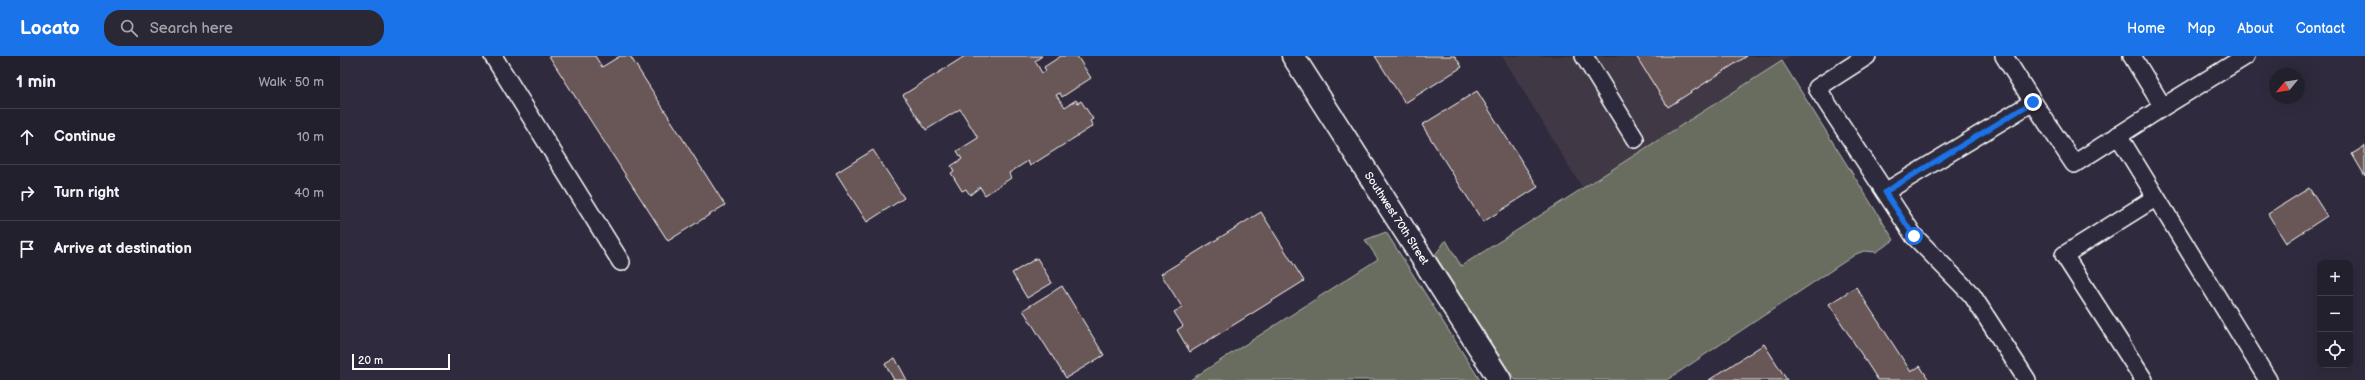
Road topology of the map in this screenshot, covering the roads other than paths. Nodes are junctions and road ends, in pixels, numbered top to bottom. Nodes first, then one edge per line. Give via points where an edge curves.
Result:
1 (493, 56) edge
2 (1293, 56) edge
3 (1584, 56) edge
4 (1867, 56) edge
5 (2004, 56) edge
6 (2132, 56) edge
7 (2246, 56) edge
8 (2033, 102) junction
9 (2163, 107) junction
10 (2118, 135) junction
11 (1635, 139) dead end
12 (1885, 192) junction
13 (2156, 198) junction
14 (621, 262) dead end
15 (1500, 380) edge
16 (2027, 380) edge
17 (2144, 380) edge
18 (2268, 380) edge

1 - 14 lane
2 - 15 street, Southwest 70th Street
3 - 11 lane
4 - 12 lane via 1817,88
5 - 8 lane
6 - 9 lane
7 - 9 lane
8 - 10 lane via 2074,164
8 - 12 lane
9 - 10 lane
10 - 13 lane
12 - 16 lane via 1914,236 1972,295
13 - 17 lane via 2064,255
13 - 18 lane

